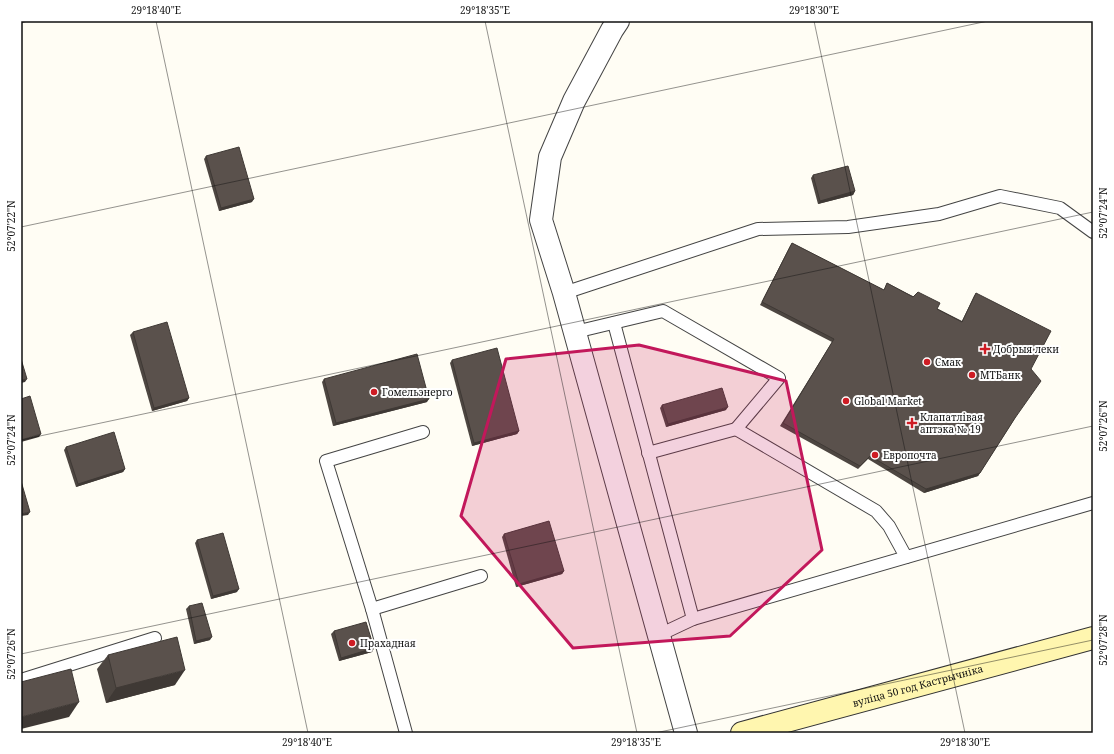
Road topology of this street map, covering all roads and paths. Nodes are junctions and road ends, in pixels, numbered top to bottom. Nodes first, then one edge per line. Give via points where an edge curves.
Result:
1 (611, 24) edge
2 (1093, 232) edge
3 (564, 293) junction
4 (614, 322) junction
5 (575, 332) junction
6 (736, 429) junction
7 (423, 432) dead end
8 (648, 453) junction
9 (1093, 503) edge
10 (906, 557) junction
11 (481, 576) dead end
12 (372, 609) junction
13 (693, 619) junction
14 (659, 635) junction
15 (155, 638) dead end
16 (1093, 638) edge
17 (21, 680) edge
18 (406, 733) edge
19 (686, 733) edge
20 (742, 733) edge

1 - 3 street via 550,157 541,220
2 - 3 lane via 1060,208 1000,196 939,214 856,226 758,229
3 - 5 street
4 - 5 lane
4 - 6 lane via 663,312 779,378
4 - 8 lane
5 - 14 street
6 - 8 lane
6 - 10 lane via 876,511
7 - 12 lane via 326,461
8 - 13 lane
9 - 10 lane
10 - 13 lane
11 - 12 lane
12 - 18 lane
13 - 14 lane
14 - 19 street
15 - 17 lane
16 - 20 main road, вуліца 50 год Кастрычніка

